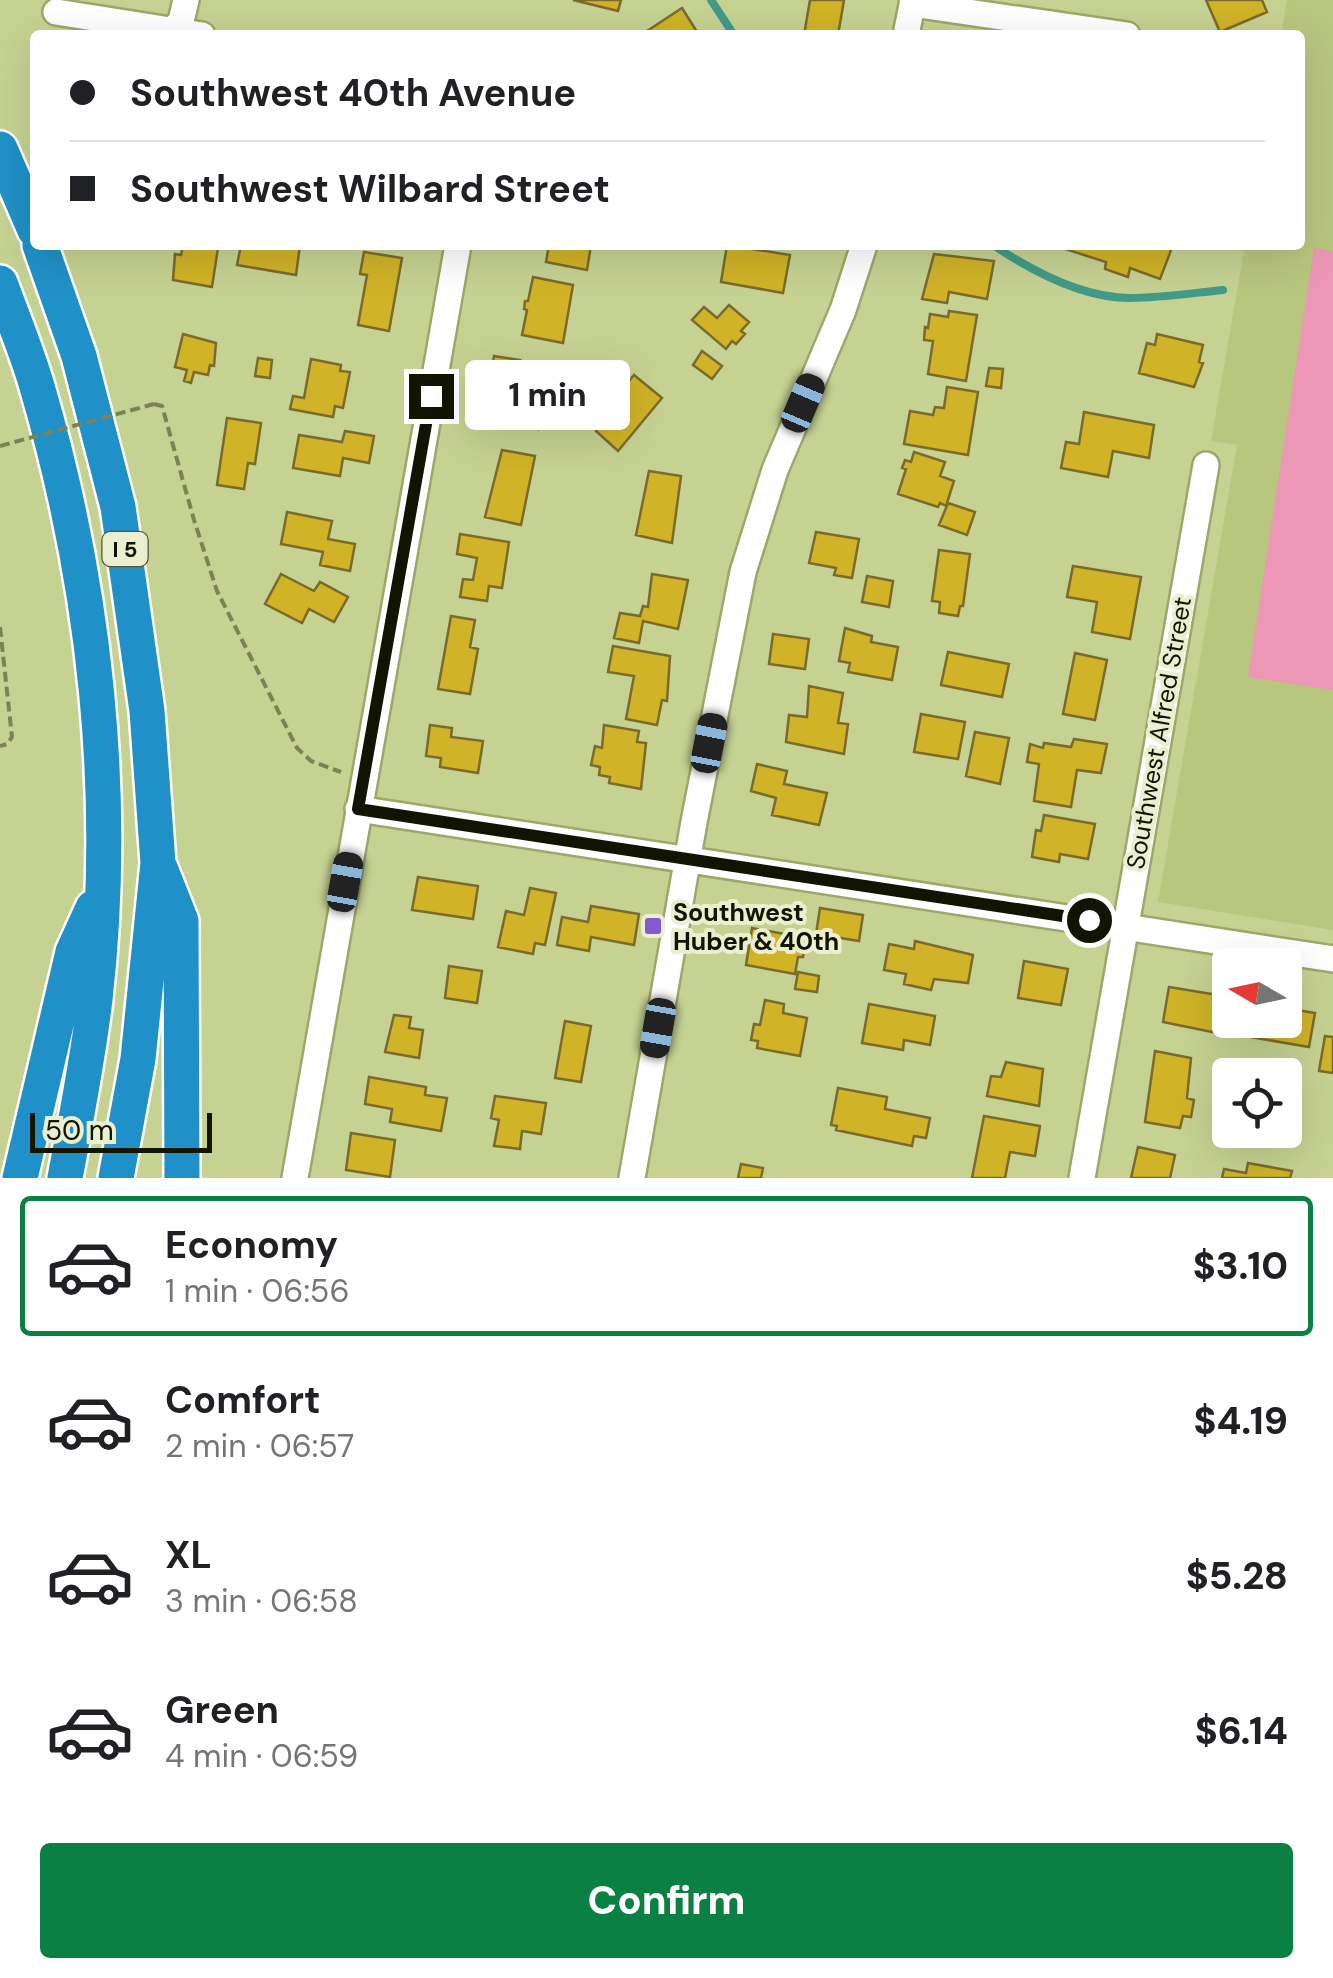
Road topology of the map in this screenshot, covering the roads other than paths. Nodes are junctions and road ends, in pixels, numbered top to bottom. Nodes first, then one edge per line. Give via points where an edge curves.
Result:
1 (186, 0) edge
2 (913, 2) edge
3 (56, 12) dead end
4 (154, 30) edge
5 (173, 30) edge
6 (907, 30) edge
7 (1095, 30) edge
8 (0, 149) edge
9 (30, 218) edge
10 (42, 250) edge
11 (457, 250) edge
12 (862, 250) edge
13 (0, 283) edge
14 (1206, 465) dead end
15 (358, 809) junction
16 (688, 859) junction
17 (158, 863) junction
18 (101, 889) junction
19 (1125, 926) junction
20 (1333, 959) edge
21 (20, 1178) edge
22 (64, 1178) edge
23 (116, 1178) edge
24 (182, 1178) edge
25 (294, 1178) edge
26 (632, 1178) edge
27 (1082, 1178) edge

1 - 5 street
2 - 6 street
2 - 7 street
3 - 4 street
8 - 9 highway
10 - 17 highway, I 5 via 79,356 118,507 146,711
11 - 15 street
12 - 16 street via 761,507
13 - 18 highway, I 5 via 42,404 85,597 102,762
14 - 19 street, Southwest Alfred Street
15 - 16 street
15 - 25 street
16 - 19 street
16 - 26 street
17 - 23 highway, I 5 via 138,1059
17 - 24 highway via 181,921
18 - 21 highway via 73,952
18 - 22 highway, I 5 via 95,996
19 - 20 street
19 - 27 street, Southwest Alfred Street

